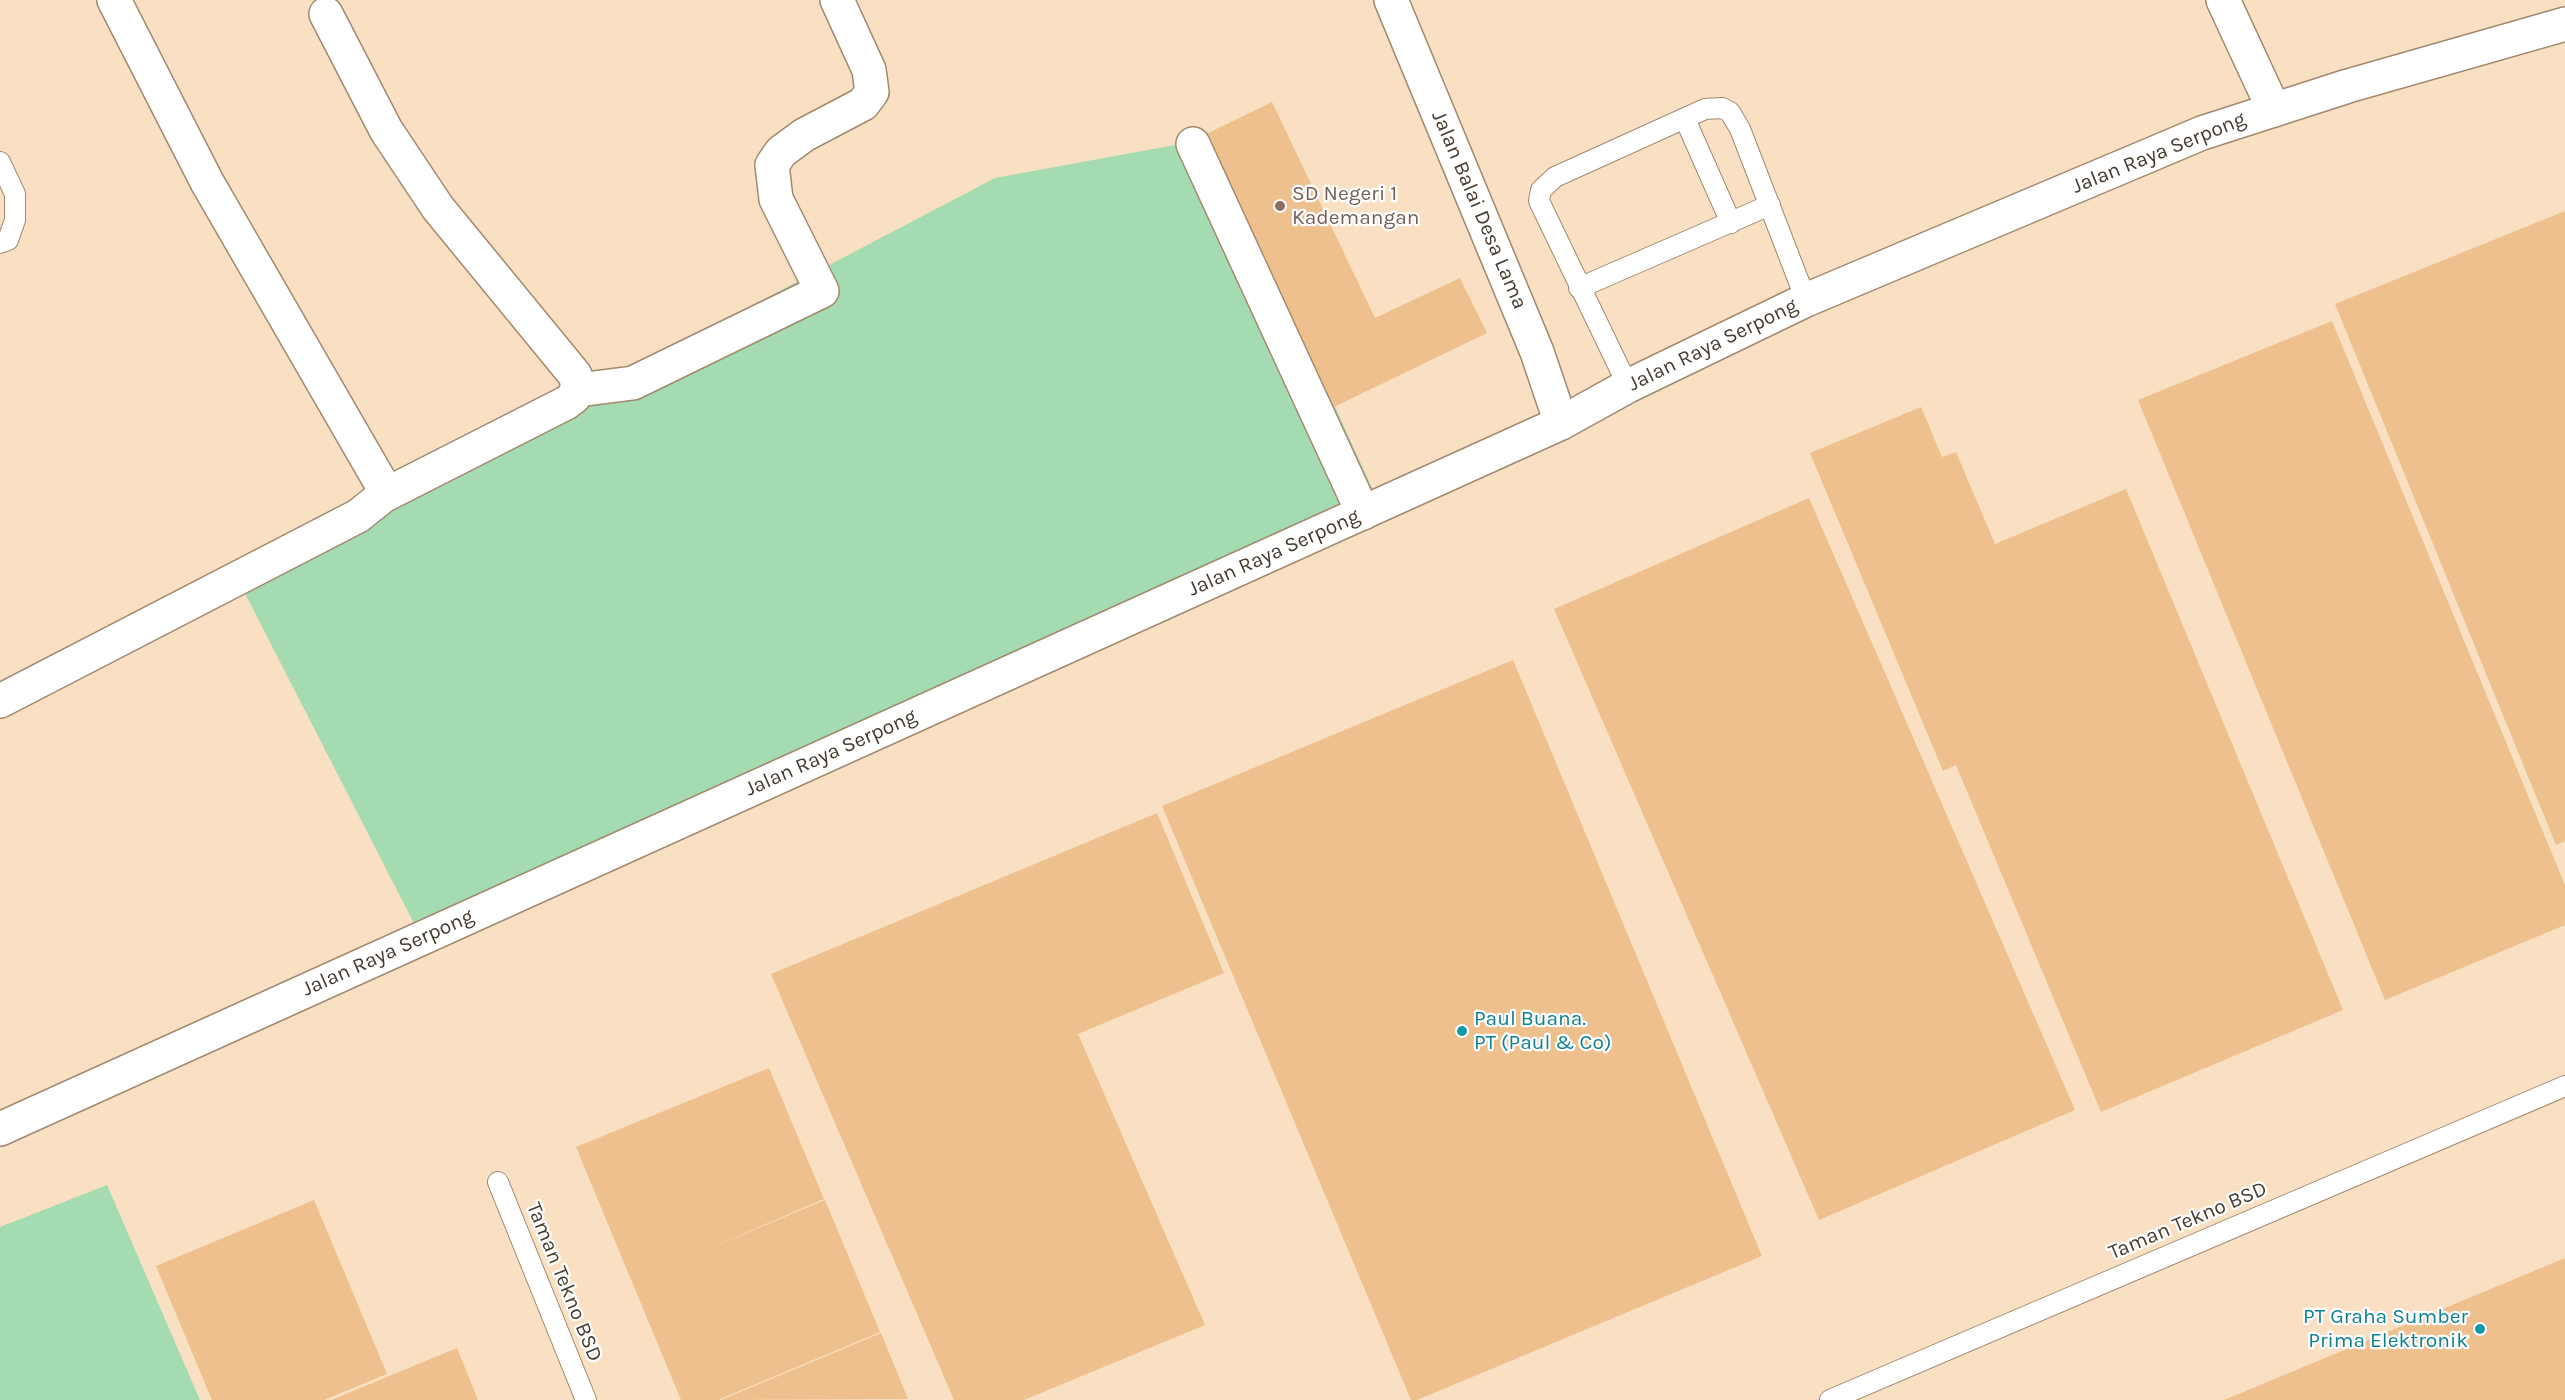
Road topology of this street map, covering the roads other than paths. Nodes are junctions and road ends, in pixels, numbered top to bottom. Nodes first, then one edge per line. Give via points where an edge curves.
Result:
1 (114, 0) edge
2 (837, 0) edge
3 (1391, 0) edge
4 (2223, 0) edge
5 (326, 14) dead end
6 (2565, 24) edge
7 (2274, 110) junction
8 (1685, 119) junction
9 (1193, 144) dead end
10 (0, 162) edge
11 (1770, 205) junction
12 (1731, 223) junction
13 (0, 243) edge
14 (1579, 288) junction
15 (1806, 300) junction
16 (1628, 386) junction
17 (578, 390) junction
18 (1561, 423) junction
19 (383, 496) junction
20 (1363, 513) junction
21 (0, 701) edge
22 (2565, 1086) edge
23 (0, 1129) edge
24 (498, 1182) dead end
25 (586, 1400) edge
26 (1830, 1400) edge

1 - 19 street via 207,182 381,483
2 - 17 street via 868,70 872,92 863,104 804,135 781,152 772,165 776,199 822,291 633,383
3 - 18 street, Jalan Balai Desa Lama via 1537,352
4 - 7 street
5 - 17 street via 393,140 438,208 575,375
6 - 7 street, Jalan Raya Serpong
7 - 15 street, Jalan Raya Serpong via 2202,133
8 - 11 lane via 1717,106 1730,112
8 - 12 lane
8 - 14 lane via 1556,177 1541,190 1539,201
9 - 20 street
10 - 13 lane via 15,194 15,220 8,240
11 - 12 lane
11 - 15 lane
12 - 14 lane
14 - 16 lane
15 - 16 street, Jalan Raya Serpong
16 - 18 street, Jalan Raya Serpong
17 - 19 street via 566,403
18 - 20 street, Jalan Raya Serpong
19 - 21 street via 358,516
20 - 23 street, Jalan Raya Serpong
22 - 26 lane, Taman Tekno BSD
24 - 25 lane, Taman Tekno BSD

